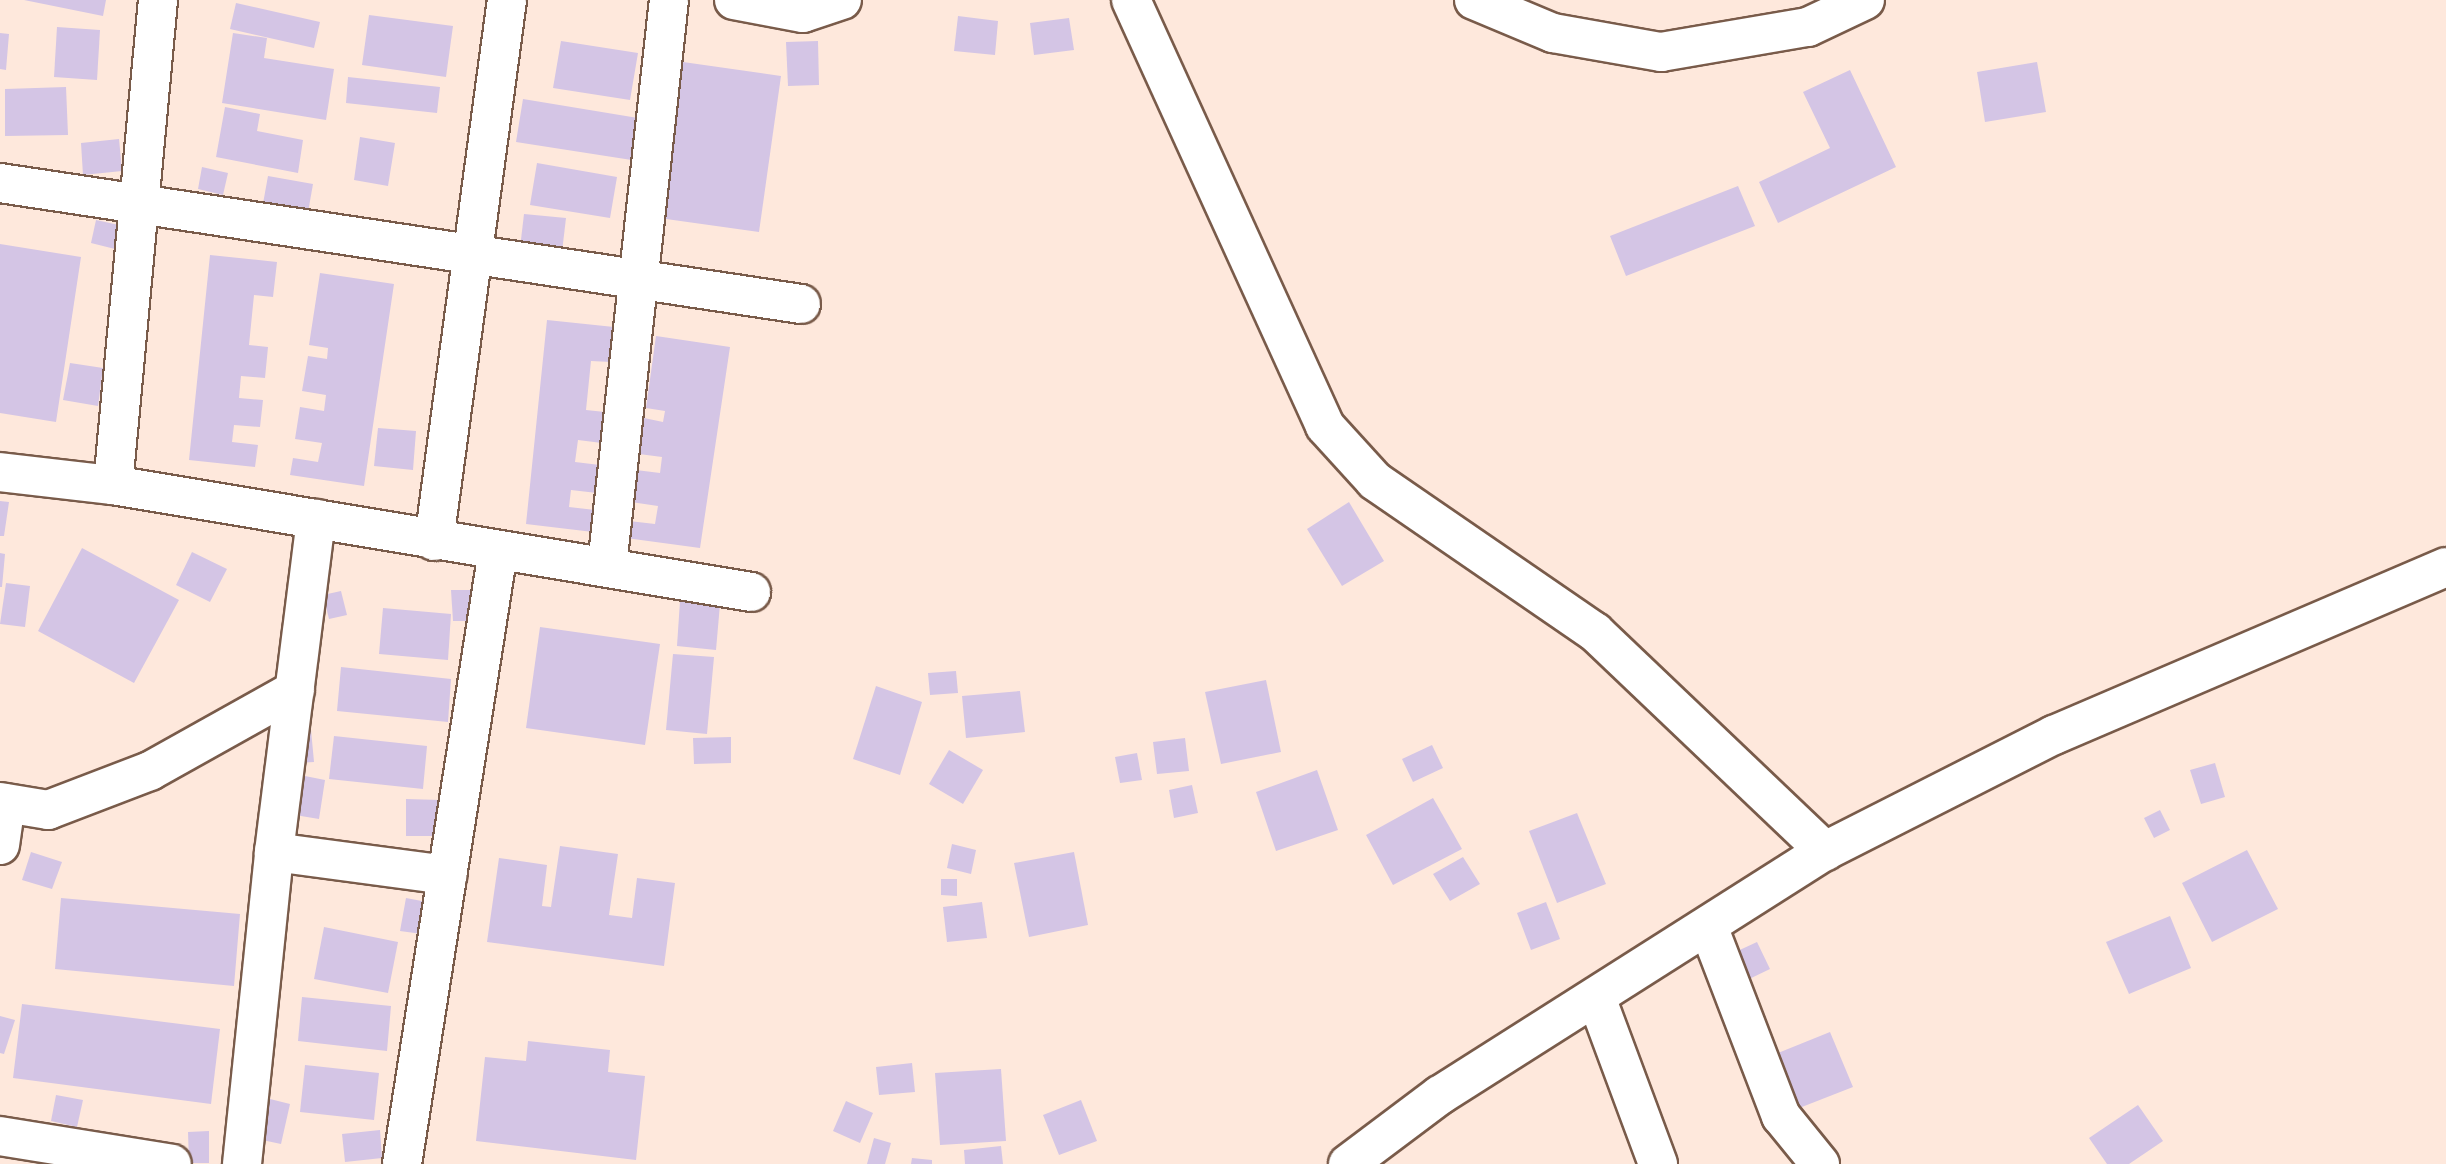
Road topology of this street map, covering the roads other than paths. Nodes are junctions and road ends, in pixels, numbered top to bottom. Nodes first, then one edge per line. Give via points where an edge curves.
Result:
1 (158, 0) edge
2 (507, 0) edge
3 (669, 0) edge
4 (734, 0) edge
5 (842, 0) edge
6 (1131, 0) edge
7 (1474, 0) edge
8 (1865, 0) edge
9 (0, 183) edge
10 (139, 203) junction
11 (472, 254) junction
12 (639, 277) junction
13 (801, 304) dead end
14 (0, 472) edge
15 (113, 485) junction
16 (316, 519) junction
17 (434, 541) junction
18 (498, 551) junction
19 (607, 566) junction
20 (2446, 566) edge
21 (751, 592) dead end
22 (295, 691) junction
23 (3, 803) edge
24 (0, 845) edge
25 (1825, 851) junction
26 (274, 852) junction
27 (447, 875) junction
28 (1708, 926) junction
29 (1596, 997) junction
30 (0, 1136) edge
31 (172, 1164) edge
32 (242, 1164) edge
33 (402, 1164) edge
34 (1348, 1164) edge
35 (1658, 1164) edge
36 (1820, 1164) edge

1 - 10 street
2 - 11 street
3 - 12 street
4 - 5 street via 803,13
6 - 25 street via 1325,426 1375,481 1595,632
7 - 8 street via 1553,33 1661,52 1808,27
9 - 10 street
10 - 11 street
10 - 15 street
11 - 12 street
11 - 17 street
12 - 13 street
12 - 19 street
14 - 15 street
15 - 16 street
16 - 17 street
16 - 22 street
17 - 18 street
18 - 19 street
18 - 27 street
19 - 21 street
20 - 25 street via 2054,736
22 - 23 street via 150,771 48,810
22 - 26 street
23 - 24 street
25 - 28 street
26 - 27 street
26 - 32 street
27 - 33 street
28 - 29 street
28 - 36 street via 1781,1116
29 - 34 street via 1440,1095
29 - 35 street
30 - 31 street

